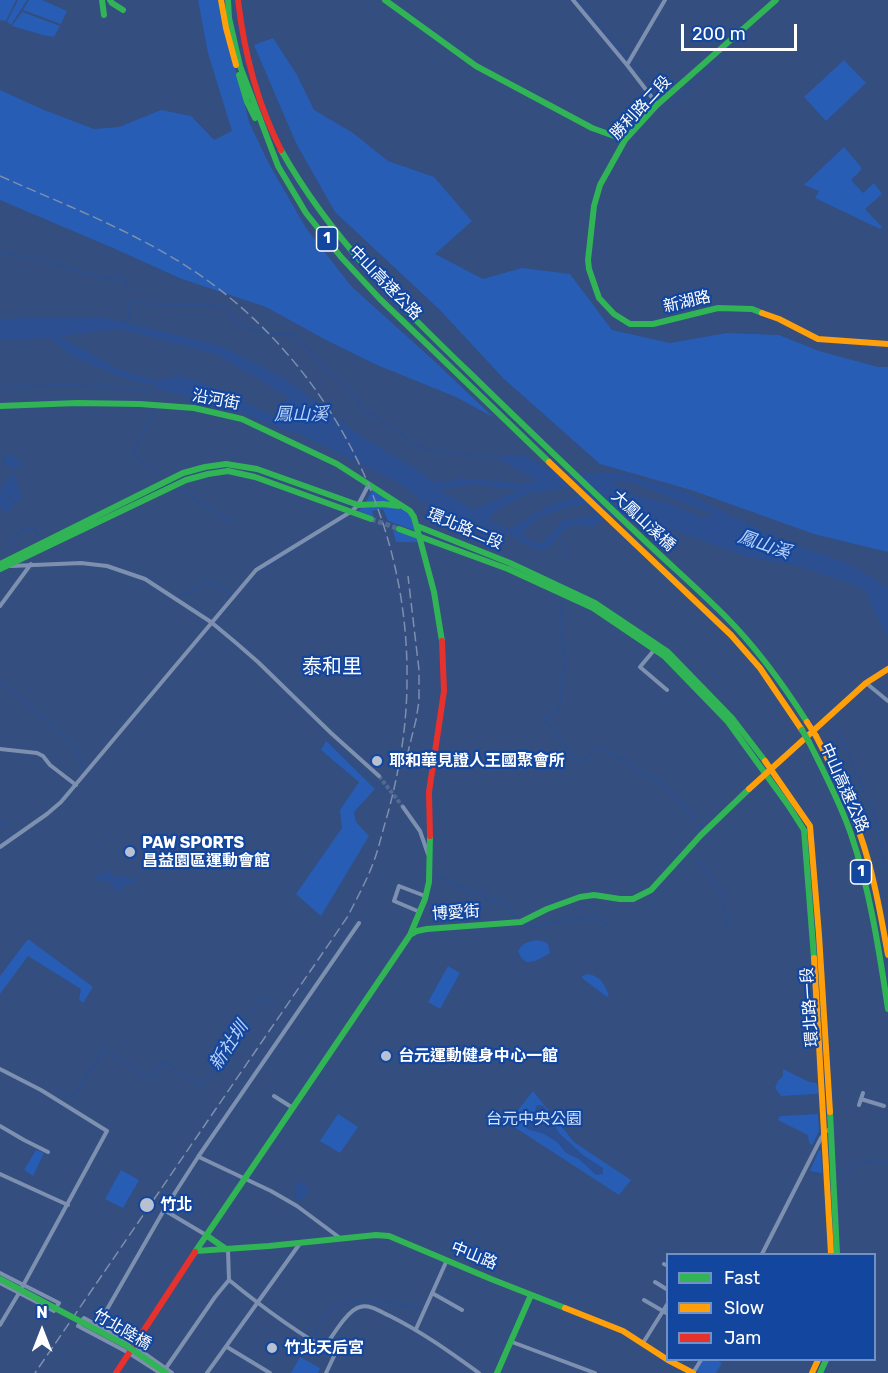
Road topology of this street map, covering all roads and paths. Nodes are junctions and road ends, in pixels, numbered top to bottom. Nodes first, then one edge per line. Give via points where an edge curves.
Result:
1 (102, 0) edge
2 (110, 0) edge
3 (221, 0) edge
4 (228, 0) edge
5 (239, 0) edge
6 (385, 0) edge
7 (573, 0) edge
8 (665, 0) edge
9 (776, 0) edge
10 (123, 10) dead end
11 (104, 15) dead end
12 (627, 65) junction
13 (657, 105) junction
14 (625, 140) junction
15 (278, 166) junction
16 (589, 269) joint
17 (888, 344) edge
18 (0, 406) edge
19 (515, 419) joint
20 (510, 426) joint
21 (369, 484) junction
22 (358, 505) junction
23 (404, 507) junction
24 (352, 512) junction
25 (371, 519) tunnel mouth
26 (417, 526) junction
27 (399, 529) tunnel mouth
28 (419, 536) junction
29 (22, 559) junction
30 (33, 564) junction
31 (2, 566) edge
32 (0, 606) edge
33 (211, 622) junction
34 (731, 635) joint
35 (752, 644) joint
36 (655, 649) junction
37 (888, 669) edge
38 (868, 682) junction
39 (667, 690) dead end
40 (888, 701) edge
41 (0, 750) edge
42 (772, 769) junction
43 (766, 774) junction
44 (379, 776) tunnel mouth
45 (76, 785) junction
46 (403, 807) tunnel mouth
47 (0, 847) edge
48 (430, 860) junction
49 (425, 896) junction
50 (420, 912) junction
51 (359, 923) dead end
52 (410, 935) junction
53 (888, 955) edge
54 (888, 1009) edge
55 (0, 1068) edge
56 (862, 1093) dead end
57 (274, 1096) dead end
58 (861, 1099) junction
59 (859, 1105) dead end
60 (884, 1106) dead end
61 (293, 1108) junction
62 (0, 1126) edge
63 (827, 1131) junction
64 (48, 1152) dead end
65 (198, 1157) junction
66 (0, 1174) edge
67 (244, 1179) junction
68 (68, 1205) junction
69 (164, 1210) junction
70 (206, 1235) junction
71 (341, 1238) junction
72 (301, 1242) junction
73 (228, 1250) junction
74 (196, 1251) junction
75 (762, 1253) edge
76 (831, 1253) edge
77 (837, 1253) edge
78 (447, 1260) junction
79 (0, 1273) edge
80 (229, 1280) junction
81 (0, 1281) edge
82 (654, 1282) dead end
83 (23, 1286) junction
84 (666, 1289) edge
85 (19, 1293) junction
86 (432, 1293) junction
87 (531, 1295) junction
88 (644, 1300) dead end
89 (257, 1303) junction
90 (666, 1306) edge
91 (462, 1310) dead end
92 (663, 1311) junction
93 (666, 1313) edge
94 (0, 1325) edge
95 (98, 1325) junction
96 (417, 1329) junction
97 (512, 1342) junction
98 (643, 1343) junction
99 (134, 1346) junction
100 (227, 1347) junction
101 (324, 1348) junction
102 (129, 1353) junction
103 (666, 1359) edge
104 (670, 1361) edge
105 (163, 1372) edge
106 (116, 1373) edge
107 (172, 1373) edge
108 (207, 1373) edge
109 (270, 1373) edge
110 (326, 1373) edge
111 (479, 1373) edge
112 (497, 1373) edge
113 (595, 1373) edge
114 (693, 1373) edge

1 - 11 main road
2 - 10 main road
3 - 15 main road via 247,102
4 - 15 main road, 中山高速公路 / 1 via 240,66
5 - 19 main road, 中山高速公路 / 1 via 248,59 262,105 280,147 315,206 376,280
6 - 14 main road via 476,66 592,128
7 - 12 street
8 - 12 street
9 - 13 main road, 勝利路二段
12 - 13 street
13 - 14 main road, 勝利路二段
14 - 16 main road, 勝利路二段 via 600,185 594,206
15 - 20 main road, 中山高速公路 / 1 via 306,213 341,257
16 - 17 main road, 新湖路 via 599,298 630,324 653,324 718,308 752,309 818,339
18 - 21 main road, 沿河街 via 77,403 194,408 259,426 338,464
19 - 35 main road, 大鳳山溪橋 / 1
20 - 34 main road, 大鳳山溪橋 / 1
21 - 22 street
21 - 23 main road, 沿河街
22 - 23 main road
22 - 24 street
22 - 29 main road via 257,469 226,464 205,467 183,473
23 - 26 main road, 環北路二段
24 - 25 main road
24 - 29 main road via 228,471 186,480
24 - 33 street via 256,570
26 - 28 main road
26 - 42 main road, 環北路二段 via 596,603 668,652 732,718
27 - 28 main road, 環北路二段
28 - 36 main road, 環北路二段 via 508,569 593,608
28 - 48 main road via 434,592 444,671 429,792
29 - 30 street
29 - 30 street
29 - 31 main road
30 - 32 street
30 - 33 street via 107,566 145,579
33 - 44 street
33 - 45 street
34 - 54 main road, 中山高速公路 / 1, bridge via 760,668 802,730 834,792 866,888
35 - 53 main road, 中山高速公路 / 1, bridge via 816,736 846,797 873,877
36 - 39 street via 640,667
36 - 43 main road, 環北路二段 via 728,722
37 - 38 main road, 博愛街
38 - 40 street
38 - 42 main road, 博愛街
41 - 45 street via 37,753
42 - 43 main road, 博愛街
42 - 63 main road, 環北路一段 via 810,826 829,1085
43 - 52 main road, 博愛街 via 640,897 580,897 521,922 427,929
43 - 63 main road, 環北路一段 via 804,830
45 - 47 street via 56,807
46 - 48 street via 420,831
48 - 49 main road
49 - 50 main road
49 - 50 street via 399,886 394,901
50 - 52 main road
51 - 65 street
52 - 61 main road
55 - 68 street via 107,1131
56 - 58 street
57 - 61 street
58 - 59 street
58 - 60 street
61 - 67 main road
62 - 64 street
63 - 75 street
63 - 76 main road, 環北路一段
63 - 77 main road, 環北路一段
65 - 67 street
65 - 69 street
66 - 68 street
67 - 70 main road
67 - 71 street via 297,1206
68 - 83 street
69 - 70 street
69 - 95 street
70 - 73 main road
70 - 74 main road
71 - 72 main road, 中山路
71 - 78 main road, 中山路 via 389,1236
72 - 73 main road, 中山路
72 - 89 street
73 - 74 main road, 中山路
73 - 80 street
74 - 99 main road
78 - 86 street
78 - 87 main road, 中山路
79 - 83 street
80 - 89 street
80 - 105 street
81 - 85 street
81 - 105 main road, 竹北陸橋, bridge via 127,1346
82 - 84 street
83 - 85 street
83 - 85 street via 59,1304 54,1311
85 - 94 street
86 - 91 street
86 - 96 street
87 - 97 main road
87 - 98 main road, 中山路 via 623,1331
88 - 92 street
89 - 100 street
89 - 101 street
90 - 92 street
92 - 93 street
92 - 98 street
95 - 99 street
95 - 102 street via 84,1318 78,1326
96 - 101 street via 370,1306 358,1307
96 - 111 street
97 - 112 main road
97 - 113 street
98 - 103 main road, 中山路
99 - 102 main road
99 - 105 street
100 - 108 street
100 - 109 street
101 - 110 street via 335,1354
102 - 105 street
102 - 106 main road
104 - 114 main road, 中山路
105 - 107 street

